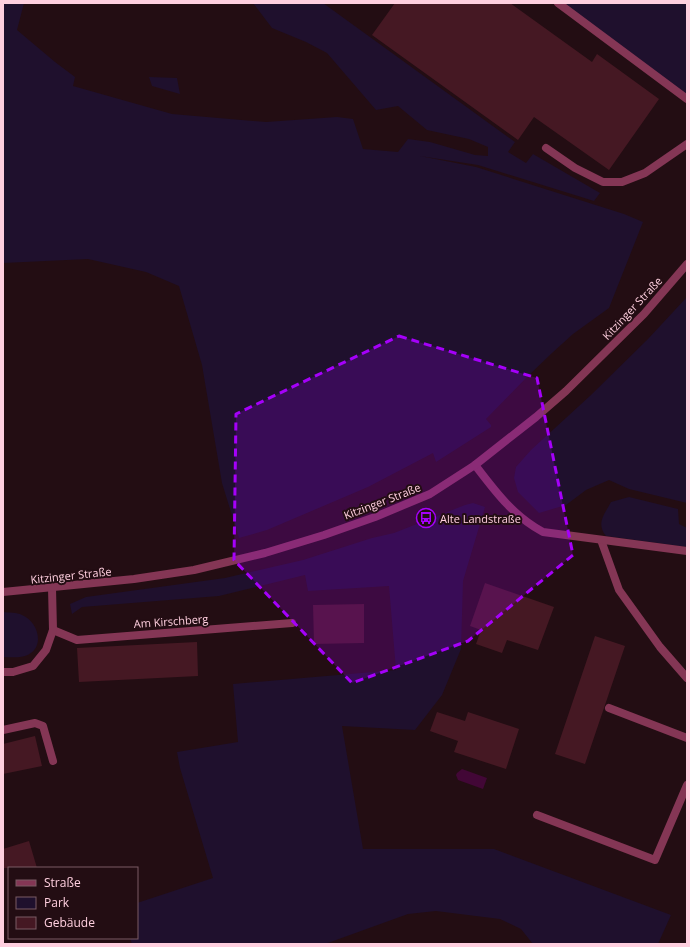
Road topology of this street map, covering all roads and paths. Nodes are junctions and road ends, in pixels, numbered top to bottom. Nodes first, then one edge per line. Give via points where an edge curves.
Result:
1 (558, 3) edge
2 (687, 99) edge
3 (687, 144) edge
4 (546, 148) dead end
5 (687, 264) edge
6 (476, 465) junction
7 (601, 540) junction
8 (687, 551) edge
9 (52, 588) junction
10 (3, 592) edge
11 (292, 623) dead end
12 (53, 630) junction
13 (3, 672) edge
14 (687, 678) edge
15 (609, 708) dead end
16 (3, 730) edge
17 (687, 738) edge
18 (53, 761) dead end
19 (687, 785) edge
20 (537, 815) dead end

1 - 2 street
3 - 4 street via 645,173 622,182 603,182 575,168
5 - 6 street, Kitzinger Straße via 644,314 566,391
6 - 7 street via 499,497 530,525 543,532
6 - 9 street, Kitzinger Straße via 430,494 375,517 265,553 194,570
7 - 8 street
7 - 14 street via 619,590 660,647
9 - 10 street, Kitzinger Straße
9 - 12 street
11 - 12 street, Am Kirschberg via 77,640
12 - 13 street via 46,650 33,666
15 - 17 street
16 - 18 street via 35,723 43,726
19 - 20 street via 655,860

